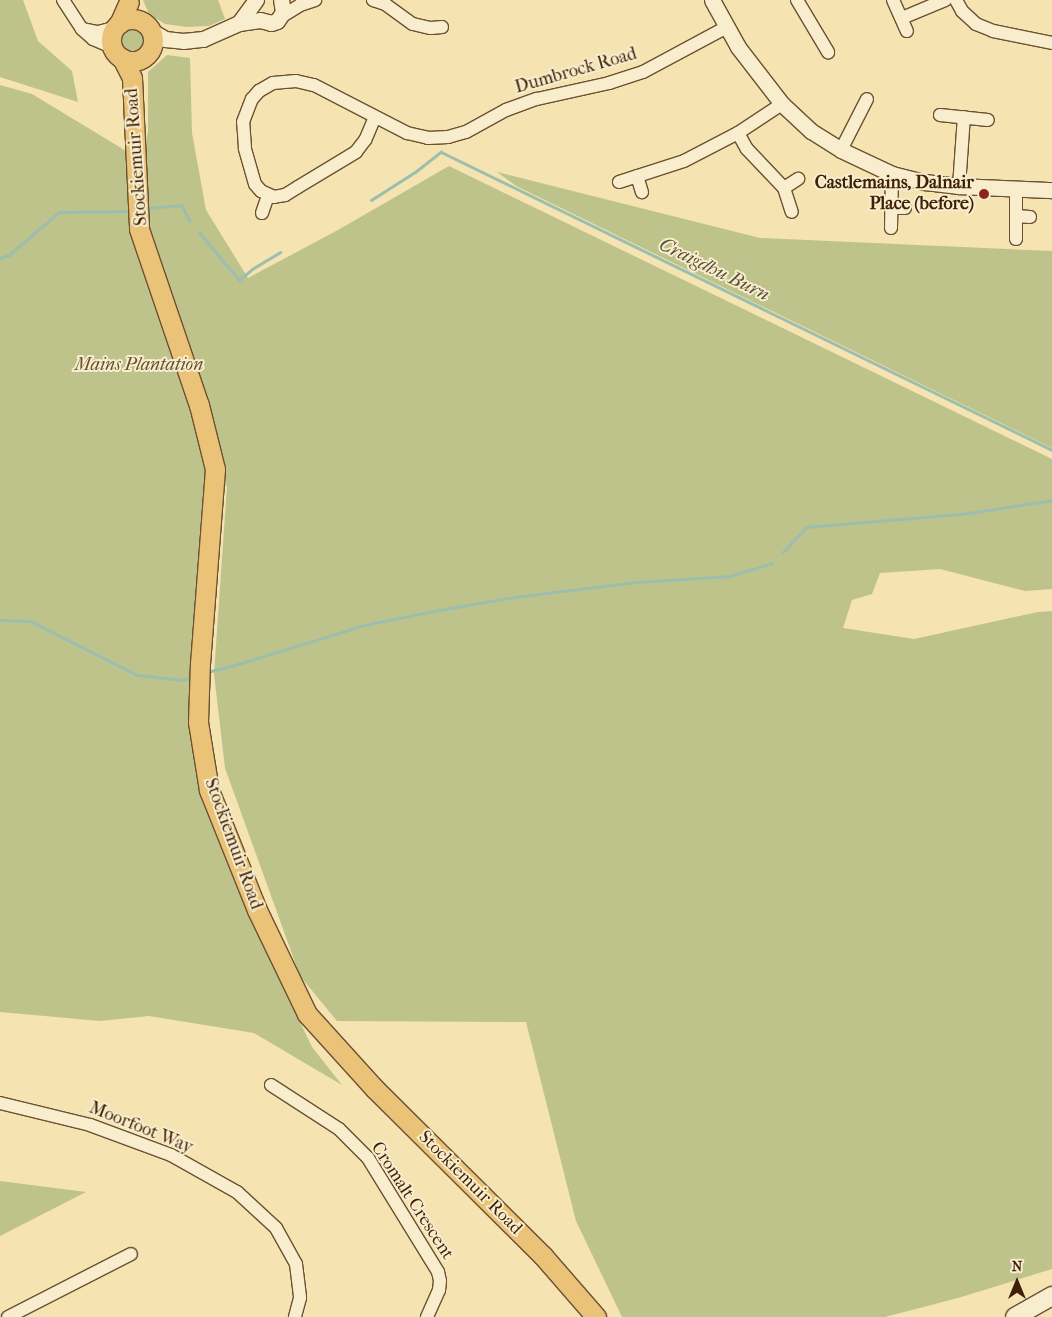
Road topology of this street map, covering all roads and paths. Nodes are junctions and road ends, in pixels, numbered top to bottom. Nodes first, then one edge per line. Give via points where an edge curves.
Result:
1 (63, 0) edge
2 (315, 0) edge
3 (373, 0) edge
4 (712, 0) edge
5 (797, 0) edge
6 (893, 0) edge
7 (945, 0) edge
8 (956, 0) edge
9 (129, 1) edge
10 (282, 1) edge
11 (255, 2) edge
12 (300, 5) junction
13 (281, 17) junction
14 (902, 18) junction
15 (260, 20) junction
16 (239, 23) junction
17 (116, 26) junction
18 (727, 27) junction
19 (442, 28) dead end
20 (82, 29) junction
21 (907, 31) dead end
22 (149, 39) junction
23 (1052, 44) edge
24 (828, 52) dead end
25 (117, 53) junction
26 (132, 78) junction
27 (867, 99) dead end
28 (782, 104) junction
29 (940, 115) dead end
30 (375, 117) junction
31 (964, 117) junction
32 (988, 120) dead end
33 (738, 133) junction
34 (840, 150) junction
35 (892, 174) junction
36 (637, 176) junction
37 (798, 179) dead end
38 (619, 182) dead end
39 (959, 186) junction
40 (784, 188) junction
41 (1016, 188) junction
42 (1052, 190) edge
43 (642, 192) dead end
44 (268, 196) junction
45 (891, 208) junction
46 (905, 208) dead end
47 (792, 212) dead end
48 (262, 213) dead end
49 (1016, 216) junction
50 (1030, 216) dead end
51 (891, 228) dead end
52 (1016, 239) dead end
53 (272, 1085) dead end
54 (0, 1103) edge
55 (131, 1254) dead end
56 (1052, 1296) edge
57 (8, 1317) edge
58 (295, 1317) edge
59 (427, 1317) edge
60 (596, 1317) edge
61 (1015, 1317) edge

1 - 20 street
2 - 12 street
3 - 19 street via 432,28
4 - 18 street
5 - 24 street
6 - 14 street
7 - 14 street
8 - 23 street via 976,24
9 - 17 main road
9 - 22 main road
10 - 12 street
10 - 13 street
11 - 15 street via 255,13
11 - 16 street
12 - 13 street
13 - 15 street via 271,23
14 - 21 street
15 - 16 street
16 - 22 street via 203,39
17 - 20 street via 98,32
17 - 22 main road via 128,20
17 - 25 main road via 111,40
18 - 28 street via 738,47
18 - 30 street, Dumbrock Road via 643,72 537,99 506,110 457,135 438,138 417,136
20 - 25 street
22 - 25 main road via 131,61
22 - 26 main road, Stockiemuir Road
25 - 26 main road, Stockiemuir Road
26 - 60 main road, Stockiemuir Road via 140,229 199,405 215,469 198,712 210,790 257,910 307,1014 375,1089 543,1256
27 - 34 street
28 - 33 street
28 - 34 street via 811,131
29 - 31 street
30 - 44 street via 365,140 348,158 285,194
30 - 44 street, Dumbrock Road via 307,82 273,83 259,91 245,112 243,133 255,184
31 - 32 street
31 - 39 street
33 - 36 street via 684,161
33 - 40 street via 747,148
34 - 35 street
35 - 39 street
35 - 45 street
36 - 38 street
36 - 43 street
37 - 40 street
39 - 41 street
40 - 47 street
41 - 42 street
41 - 49 street
44 - 48 street
45 - 46 street
45 - 51 street
49 - 50 street
49 - 52 street
53 - 59 street, Cromalt Crescent via 339,1129 368,1158 438,1272 439,1290
54 - 58 street, Moorfoot Way via 90,1125 171,1155 237,1192 276,1228 296,1264 300,1298
55 - 57 street
56 - 61 main road

